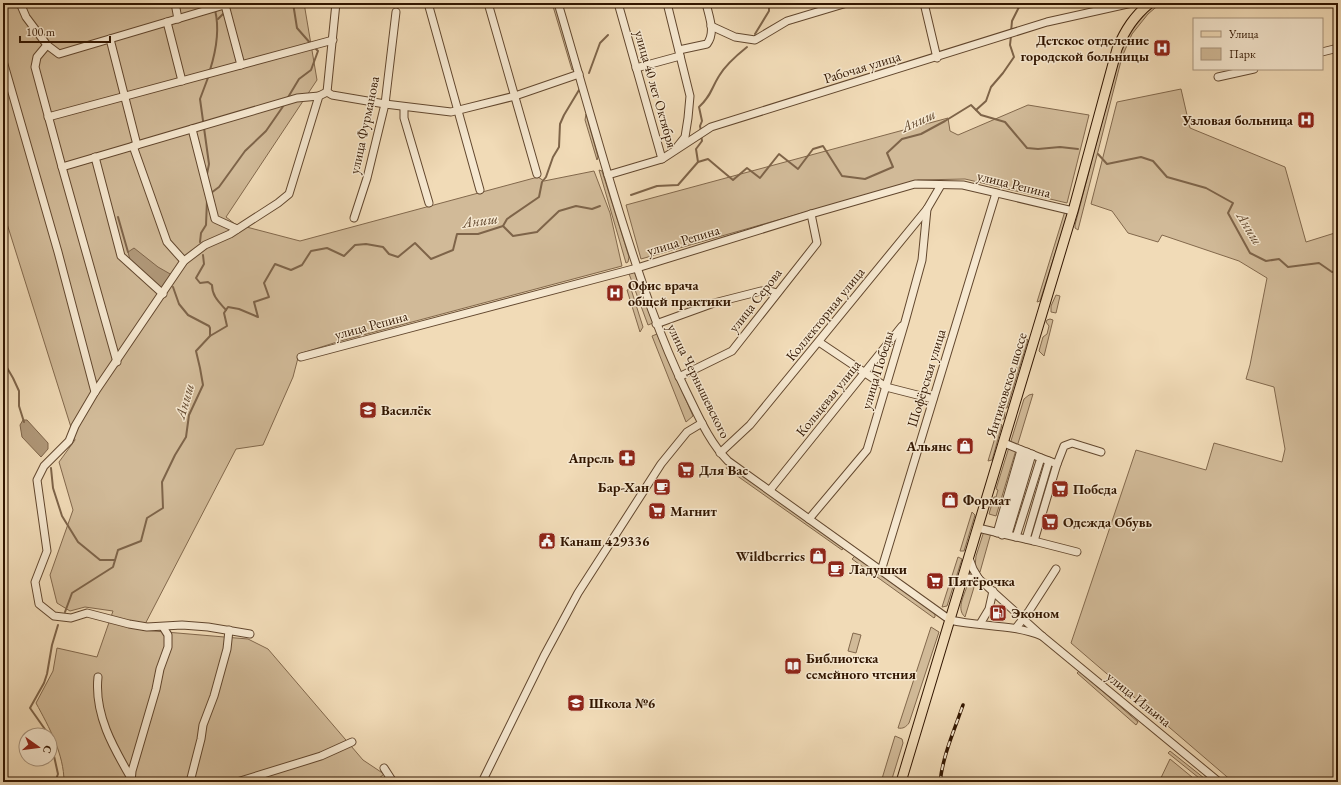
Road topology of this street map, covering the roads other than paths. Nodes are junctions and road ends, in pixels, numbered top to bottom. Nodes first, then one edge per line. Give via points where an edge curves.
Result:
1 (20, 3) edge
2 (175, 3) edge
3 (336, 3) edge
4 (428, 3) edge
5 (488, 3) edge
6 (558, 3) edge
7 (618, 3) edge
8 (668, 3) edge
9 (706, 3) edge
10 (847, 3) edge
11 (924, 3) edge
12 (1133, 3) edge
13 (1150, 3) edge
14 (228, 4) edge
15 (1141, 10) junction
16 (396, 12) dead end
17 (178, 19) junction
18 (167, 22) junction
19 (711, 26) junction
20 (110, 39) junction
21 (333, 40) junction
22 (47, 45) junction
23 (1338, 48) edge
24 (1323, 52) edge
25 (680, 53) junction
26 (937, 58) junction
27 (3, 60) edge
28 (241, 65) junction
29 (636, 68) junction
30 (1250, 70) edge
31 (579, 74) junction
32 (1218, 77) dead end
33 (182, 81) junction
34 (327, 92) junction
35 (125, 96) junction
36 (319, 96) junction
37 (515, 96) junction
38 (385, 104) junction
39 (404, 107) junction
40 (458, 111) junction
41 (48, 117) junction
42 (192, 129) junction
43 (135, 145) junction
44 (672, 153) junction
45 (95, 157) junction
46 (662, 159) junction
47 (62, 167) junction
48 (537, 174) dead end
49 (608, 175) junction
50 (941, 185) junction
51 (480, 190) dead end
52 (996, 193) junction
53 (429, 203) dead end
54 (927, 209) junction
55 (1073, 211) junction
56 (811, 214) junction
57 (354, 218) dead end
58 (237, 229) junction
59 (184, 261) junction
60 (637, 268) junction
61 (777, 293) junction
62 (163, 294) junction
63 (905, 322) junction
64 (656, 324) junction
65 (819, 342) junction
66 (301, 357) dead end
67 (117, 362) junction
68 (864, 373) junction
69 (679, 376) junction
70 (886, 387) junction
71 (95, 392) junction
72 (933, 400) junction
73 (702, 423) junction
74 (1004, 443) junction
75 (1101, 452) dead end
76 (720, 453) junction
77 (1049, 461) junction
78 (770, 490) junction
79 (1016, 494) junction
80 (1025, 502) junction
81 (1045, 503) junction
82 (809, 519) junction
83 (978, 528) junction
84 (1026, 539) junction
85 (1077, 552) dead end
86 (969, 558) junction
87 (1056, 569) dead end
88 (881, 571) junction
89 (962, 579) junction
90 (979, 579) junction
91 (993, 591) junction
92 (1023, 619) junction
93 (950, 620) junction
94 (980, 624) junction
95 (163, 627) junction
96 (1016, 628) junction
97 (229, 630) junction
98 (250, 634) dead end
99 (1042, 636) junction
100 (98, 677) dead end
101 (352, 742) dead end
102 (384, 768) dead end
103 (131, 780) edge
104 (190, 782) edge
105 (238, 782) edge
106 (393, 782) edge
107 (482, 782) edge
108 (901, 782) edge
109 (1219, 782) edge

1 - 22 street via 26,17
2 - 17 street
3 - 21 street
4 - 40 street
5 - 37 street
6 - 31 street, улица Чернышевского
7 - 29 street, улица 40 лет Октября
8 - 25 street
9 - 19 street
10 - 19 street via 787,21 755,40 735,37
11 - 26 street
12 - 15 street
12 - 26 street, Рабочая улица via 1047,22
13 - 15 main road, Янтиковское шоссе
14 - 17 street
14 - 28 street
15 - 55 main road, Янтиковское шоссе via 1129,25 1117,49
16 - 38 street, улица Фурманова
17 - 18 street
18 - 20 street
18 - 33 street
19 - 25 street via 711,39 707,44
20 - 22 street via 59,54
20 - 35 street
21 - 28 street
21 - 34 street
22 - 41 street via 37,57 35,67
23 - 24 street
25 - 29 street
25 - 44 street via 690,96 685,137
26 - 44 street, Рабочая улица via 711,127
27 - 71 street
28 - 33 street
29 - 46 street, улица 40 лет Октября
30 - 32 street
31 - 37 street
31 - 49 street, улица Чернышевского
33 - 35 street
34 - 36 street
34 - 38 street via 332,96
35 - 41 street
35 - 43 street
36 - 42 street via 296,98
36 - 58 street via 289,194
37 - 40 street
37 - 48 street
38 - 39 street
38 - 57 street, улица Фурманова
39 - 40 street
39 - 53 street via 404,118
40 - 51 street
41 - 47 street
42 - 43 street
42 - 58 street via 215,219
43 - 45 street
43 - 59 street via 167,242
44 - 46 street, Рабочая улица
45 - 47 street
45 - 62 street via 122,256
46 - 49 street, Рабочая улица
47 - 67 street
49 - 60 street, улица Чернышевского
50 - 52 street, улица Репина via 963,185
50 - 54 street, Коллекторная улица
50 - 56 street, улица Репина via 915,184
52 - 55 street, улица Репина
52 - 72 street, Шофёрская улица
54 - 63 street, улица Победы via 922,260
54 - 65 street, Коллекторная улица
55 - 74 main road, Янтиковское шоссе
56 - 60 street, улица Репина
56 - 61 street, улица Серова via 817,243
58 - 59 street via 205,245
59 - 62 street
60 - 64 street, улица Чернышевского
60 - 66 street, улица Репина
61 - 64 street via 761,291 714,303
61 - 69 street, улица Серова via 732,351
62 - 67 street
63 - 68 street, Кольцевая улица
63 - 70 street, улица Победы
64 - 69 street, улица Чернышевского
65 - 68 street
65 - 76 street, Коллекторная улица via 750,425
67 - 71 street
68 - 70 street
68 - 78 street, Кольцевая улица
69 - 73 street, улица Чернышевского
70 - 72 street
70 - 82 street, улица Победы via 867,450
71 - 95 street via 69,441 44,466 37,480 47,551 35,582 39,604 54,616 67,618 87,613 129,624
72 - 88 street, Шофёрская улица
73 - 76 street, улица Чернышевского
73 - 107 street via 687,432 661,464 578,594 544,656
74 - 79 street
74 - 83 main road, Янтиковское шоссе
75 - 81 street via 1072,443 1064,446
76 - 78 street, улица Чернышевского
77 - 79 street
77 - 81 street
77 - 84 street
78 - 82 street, улица Чернышевского
79 - 80 street
79 - 80 street
79 - 80 street
79 - 80 street
79 - 80 street
79 - 81 street
79 - 81 street
79 - 81 street
79 - 81 street
79 - 81 street
79 - 81 street
79 - 81 street
79 - 81 street
79 - 81 street
79 - 81 street
79 - 83 street
79 - 84 street
80 - 81 street
81 - 84 street
81 - 85 street
82 - 88 street, улица Чернышевского
83 - 86 main road, Янтиковское шоссе
86 - 89 main road, Янтиковское шоссе
86 - 90 street, улица Ильича
87 - 92 street
88 - 93 street, улица Чернышевского
89 - 90 street
89 - 93 main road, Янтиковское шоссе
90 - 91 street, улица Ильича
91 - 92 street, улица Ильича
91 - 94 street via 990,607
92 - 96 street
92 - 99 street, улица Ильича
93 - 94 street, улица Ильича
93 - 108 main road, Янтиковское шоссе
94 - 96 street, улица Ильича
95 - 97 street via 182,625
95 - 103 street via 168,635 168,647
96 - 99 street, улица Ильича
97 - 98 street
97 - 104 street via 228,649 203,725
99 - 109 street, улица Ильича
100 - 103 street via 96,691 105,727
101 - 105 street via 321,756
102 - 106 street

